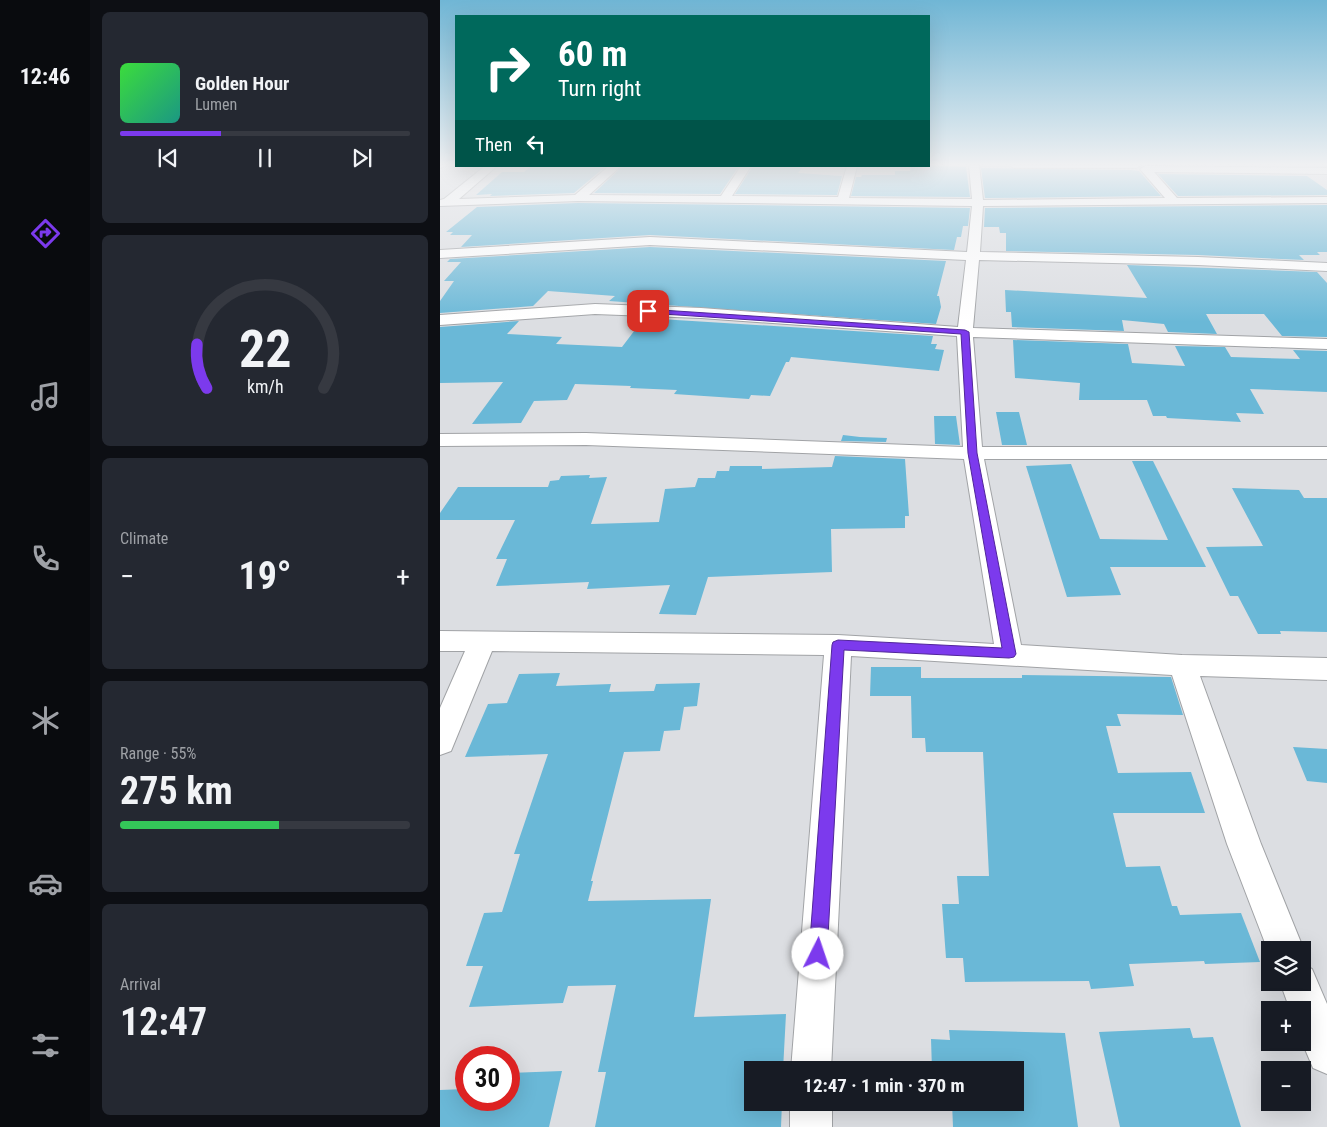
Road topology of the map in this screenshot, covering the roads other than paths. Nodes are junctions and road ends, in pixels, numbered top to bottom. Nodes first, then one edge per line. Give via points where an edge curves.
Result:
1 (977, 218) edge
2 (440, 254) edge
3 (973, 256) junction
4 (1327, 267) edge
5 (440, 320) edge
6 (965, 332) junction
7 (1327, 344) edge
8 (440, 440) edge
9 (973, 453) junction
10 (1327, 453) edge
11 (483, 640) junction
12 (440, 641) edge
13 (838, 645) junction
14 (1009, 654) junction
15 (1182, 664) junction
16 (1327, 669) edge
17 (440, 742) edge
18 (1282, 941) edge
19 (1302, 991) edge
20 (1327, 1054) edge
21 (812, 1061) edge
22 (811, 1111) edge
23 (811, 1127) edge

1 - 3 street
2 - 3 street via 650,242
3 - 4 street
3 - 6 street
5 - 6 street via 595,309 701,313
6 - 7 street
6 - 9 street
8 - 9 street via 586,440
9 - 10 street
9 - 14 street
11 - 12 street
11 - 13 street
11 - 17 street
13 - 14 street
13 - 21 street
14 - 15 street
15 - 16 street
15 - 18 street via 1244,844
19 - 20 street
22 - 23 street

